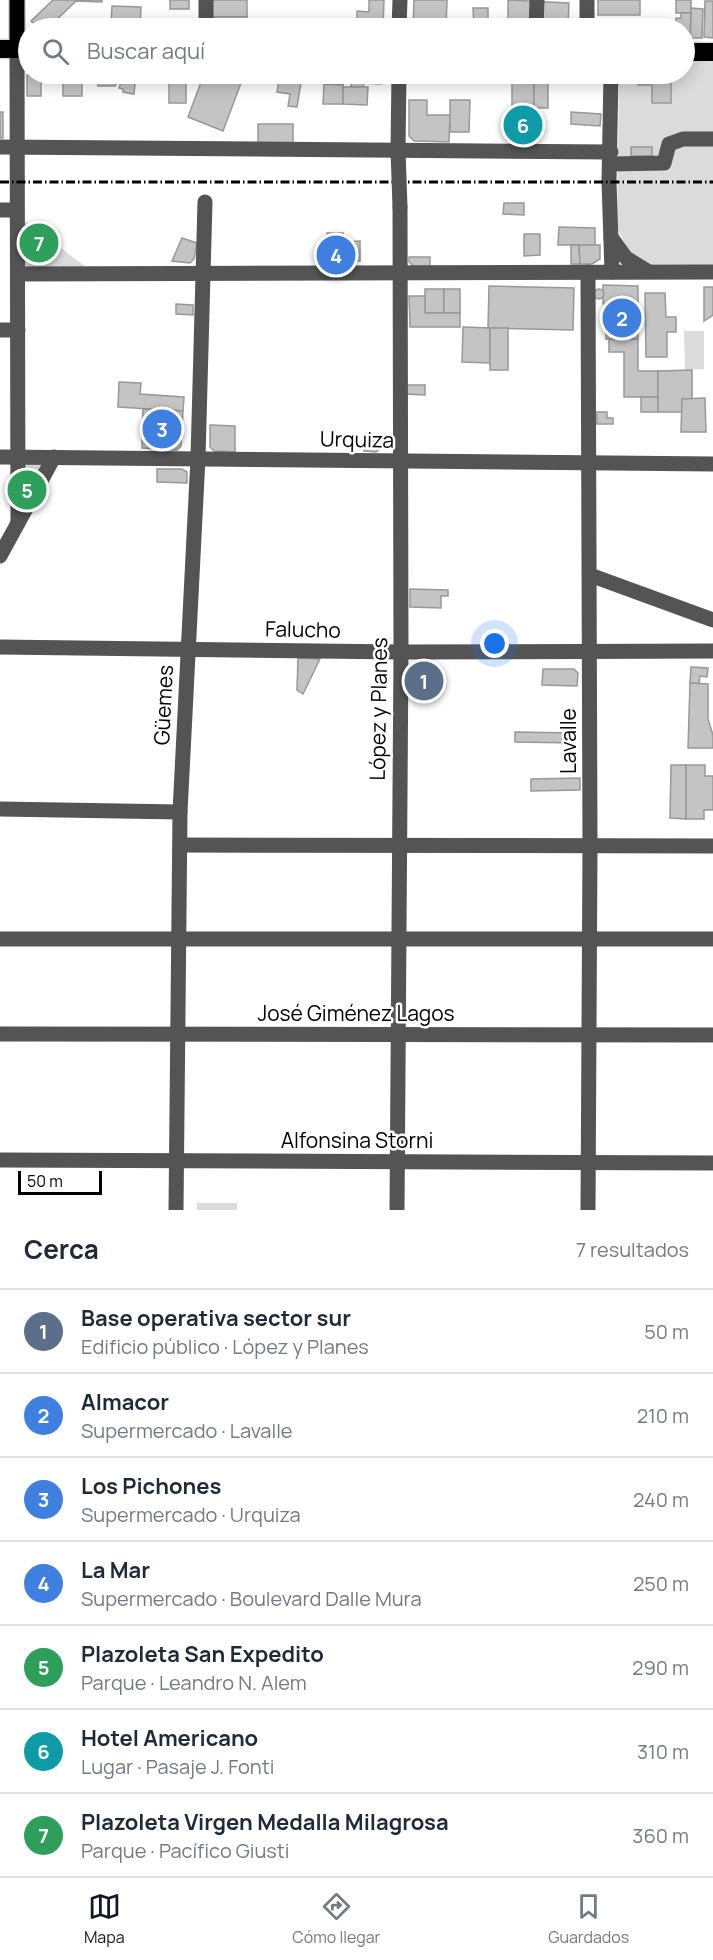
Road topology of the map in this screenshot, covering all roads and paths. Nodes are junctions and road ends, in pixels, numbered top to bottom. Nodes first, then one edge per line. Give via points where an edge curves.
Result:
1 (17, 0) edge
2 (206, 0) edge
3 (400, 0) edge
4 (537, 0) edge
5 (587, 0) edge
6 (206, 18) edge
7 (399, 18) edge
8 (536, 18) edge
9 (587, 18) edge
10 (15, 49) edge
11 (695, 52) edge
12 (713, 52) edge
13 (399, 84) edge
14 (611, 84) edge
15 (713, 139) edge
16 (0, 147) edge
17 (16, 147) junction
18 (398, 150) junction
19 (611, 158) junction
20 (205, 202) dead end
21 (0, 210) edge
22 (17, 210) junction
23 (611, 237) junction
24 (203, 272) junction
25 (400, 272) junction
26 (588, 272) junction
27 (612, 272) junction
28 (650, 272) junction
29 (713, 272) edge
30 (18, 274) junction
31 (0, 330) edge
32 (18, 330) junction
33 (0, 457) edge
34 (18, 457) junction
35 (54, 457) junction
36 (198, 458) junction
37 (401, 462) junction
38 (590, 464) junction
39 (713, 464) edge
40 (18, 523) junction
41 (0, 556) edge
42 (590, 575) junction
43 (713, 620) edge
44 (0, 647) edge
45 (188, 650) junction
46 (590, 651) junction
47 (713, 651) edge
48 (401, 652) junction
49 (0, 809) edge
50 (180, 812) junction
51 (181, 845) junction
52 (399, 845) junction
53 (590, 846) junction
54 (713, 846) edge
55 (398, 938) junction
56 (0, 939) edge
57 (178, 939) junction
58 (590, 939) junction
59 (713, 939) edge
60 (0, 1034) edge
61 (178, 1035) junction
62 (398, 1035) junction
63 (589, 1035) junction
64 (713, 1035) edge
65 (0, 1160) edge
66 (176, 1162) junction
67 (397, 1162) junction
68 (588, 1162) junction
69 (713, 1163) edge
70 (176, 1210) edge
71 (397, 1210) edge
72 (588, 1210) edge

1 - 10 main road
2 - 6 street
3 - 7 street
4 - 8 street
5 - 9 street
10 - 17 street
11 - 12 highway
13 - 18 street
14 - 19 street
15 - 19 street via 682,139 669,144 664,163
16 - 17 street
17 - 18 street
17 - 22 street
18 - 19 street
18 - 25 street, López y Planes, bridge
19 - 23 street
20 - 24 street, Güemes
21 - 22 street
22 - 30 street
23 - 27 street
23 - 28 street via 626,258
24 - 25 street
24 - 30 street
24 - 36 street, Güemes
25 - 26 street
25 - 37 street, López y Planes
26 - 27 street
26 - 38 street, Lavalle
27 - 28 street
28 - 29 street
30 - 32 street
31 - 32 street
32 - 34 street
33 - 34 street, Urquiza
34 - 35 street, Urquiza
34 - 40 street
35 - 36 street, Urquiza
35 - 40 street
36 - 37 street, Urquiza
36 - 45 street, Güemes
37 - 38 street, Urquiza
37 - 48 street, López y Planes
38 - 39 street, Urquiza
38 - 42 street, Lavalle
40 - 41 street
42 - 43 street
42 - 46 street, Lavalle
44 - 45 street, Falucho
45 - 48 street, Falucho
45 - 50 street, Güemes
46 - 47 street, Falucho
46 - 48 street, Falucho
46 - 53 street, Lavalle
48 - 52 street, López y Planes
49 - 50 street
50 - 51 street, Güemes
51 - 52 street
51 - 57 street, Güemes
52 - 53 street
52 - 55 street, López y Planes
53 - 54 street
53 - 58 street, Lavalle
55 - 57 street
55 - 58 street
55 - 62 street, López y Planes
56 - 57 street
57 - 61 street, Güemes
58 - 59 street
58 - 63 street, Lavalle
60 - 61 street, José Giménez Lagos
61 - 62 street, José Giménez Lagos
61 - 66 street, Güemes
62 - 63 street, José Giménez Lagos
62 - 67 street, López y Planes
63 - 64 street, José Giménez Lagos
63 - 68 street, Lavalle
65 - 66 street, Alfonsina Storni
66 - 67 street, Alfonsina Storni
66 - 70 street, Güemes
67 - 68 street, Alfonsina Storni
67 - 71 street, López y Planes
68 - 69 street, Alfonsina Storni
68 - 72 street, Lavalle

